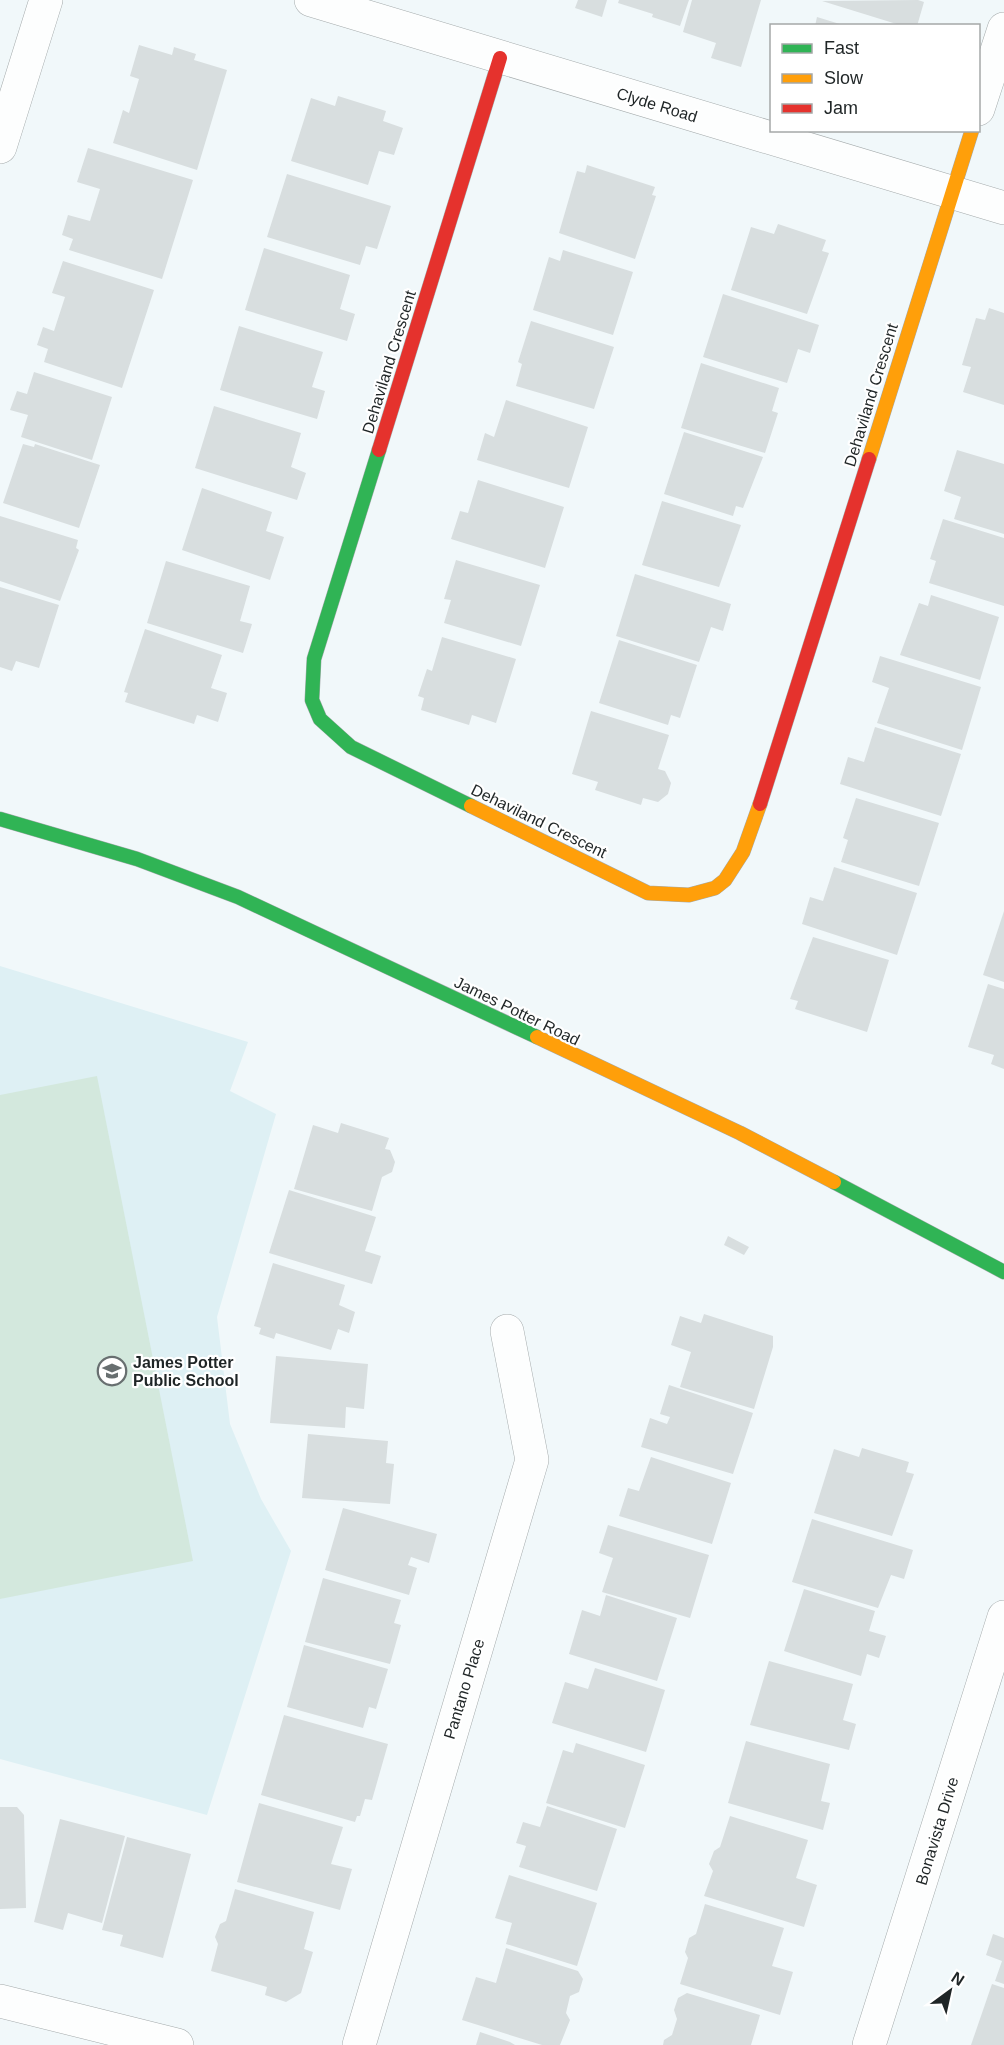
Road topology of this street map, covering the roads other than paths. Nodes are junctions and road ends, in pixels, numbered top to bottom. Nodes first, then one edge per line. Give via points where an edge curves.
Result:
1 (46, 0) edge
2 (312, 0) edge
3 (1004, 29) edge
4 (500, 58) junction
5 (980, 103) edge
6 (971, 132) edge
7 (0, 147) edge
8 (952, 194) junction
9 (1004, 208) edge
10 (0, 819) edge
11 (1004, 1272) edge
12 (507, 1330) dead end
13 (1004, 1617) edge
14 (0, 2001) edge
15 (177, 2045) edge
16 (359, 2045) edge
17 (869, 2045) edge

1 - 7 street
2 - 4 street, Clyde Road
3 - 5 street
4 - 8 street, Clyde Road
4 - 8 street, Dehaviland Crescent via 308,688 326,728 351,747 648,892 688,896 726,881 752,831
6 - 8 street, Dehaviland Crescent
8 - 9 street, Clyde Road
10 - 11 street, James Potter Road via 137,859 238,897 740,1133
12 - 16 street, Pantano Place via 532,1460
13 - 17 street, Bonavista Drive
14 - 15 street

